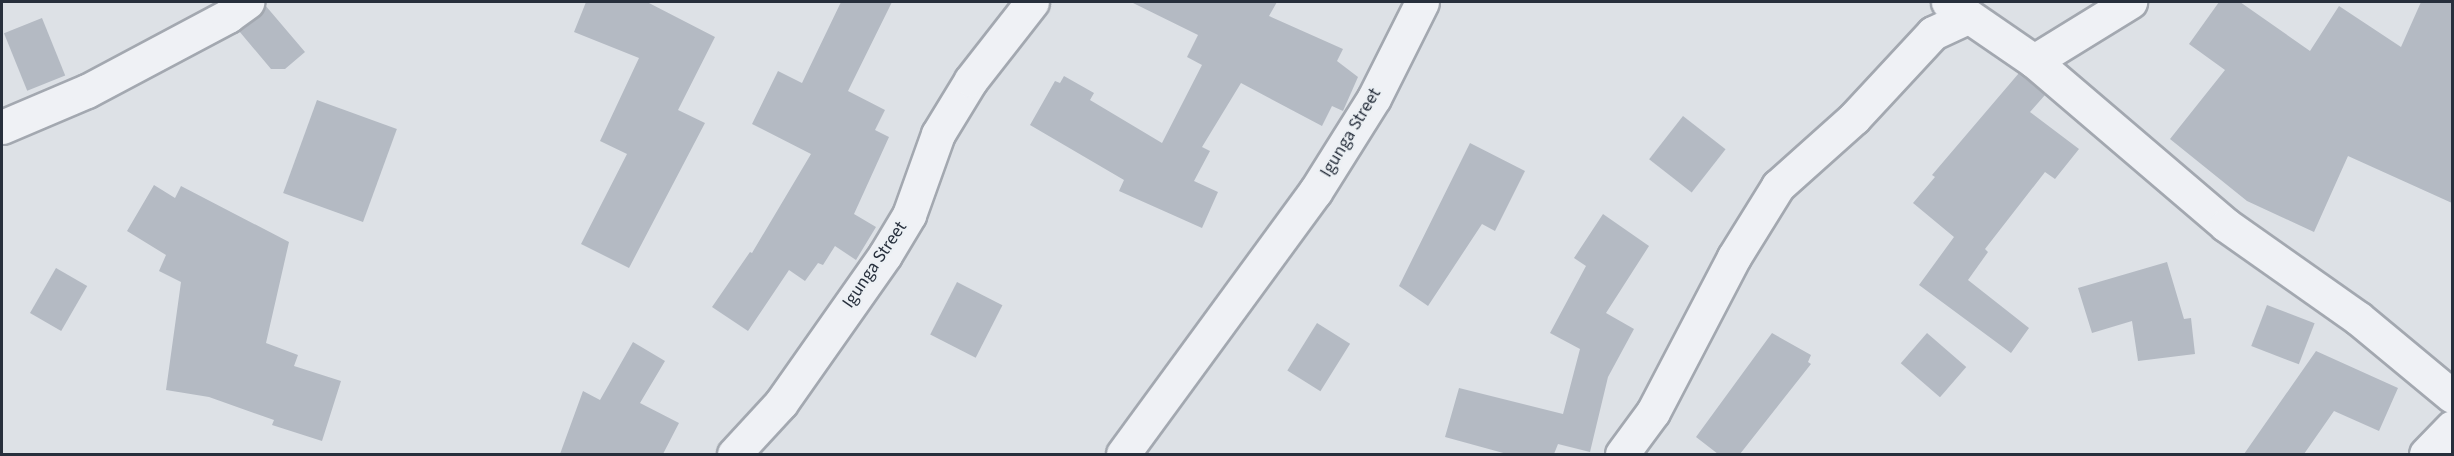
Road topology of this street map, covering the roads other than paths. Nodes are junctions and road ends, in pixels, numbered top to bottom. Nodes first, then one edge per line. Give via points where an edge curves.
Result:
1 (247, 2) edge
2 (1032, 2) edge
3 (1422, 2) edge
4 (2130, 2) edge
5 (1957, 9) edge
6 (2034, 61) junction
7 (2, 127) edge
8 (2452, 396) edge
9 (2452, 427) edge
10 (734, 454) edge
11 (1123, 454) edge
12 (1622, 454) edge
13 (2426, 454) edge

1 - 7 street via 87,91
2 - 10 street, Igunga Street via 971,80 938,134 909,215 885,255 781,403
3 - 11 street, Igunga Street via 1404,42 1315,192
4 - 6 street
5 - 6 street
5 - 12 street via 1854,118 1778,186 1702,314 1653,412
6 - 8 street via 2226,225 2358,318
9 - 13 street

